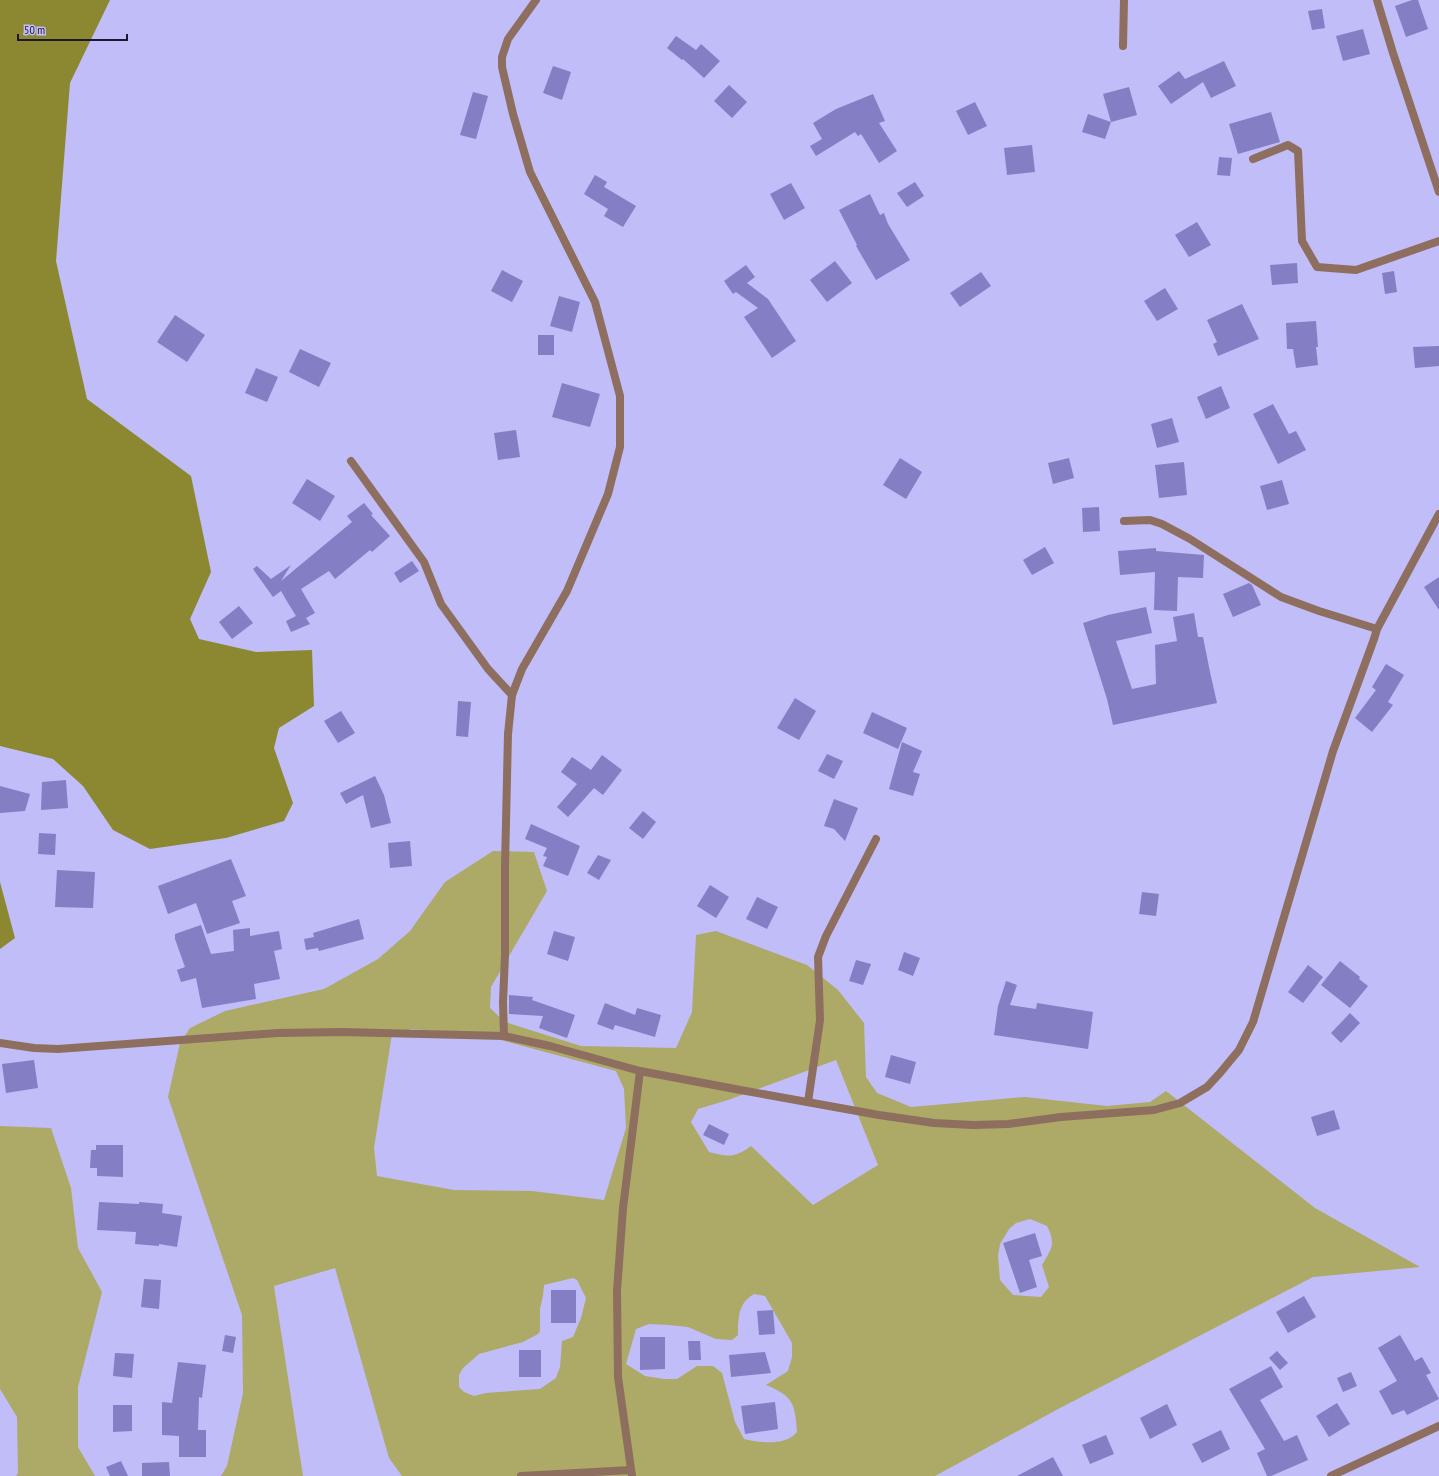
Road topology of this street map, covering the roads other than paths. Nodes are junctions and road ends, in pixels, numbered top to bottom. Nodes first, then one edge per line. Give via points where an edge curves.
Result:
1 (536, 0) edge
2 (1124, 0) edge
3 (1377, 0) edge
4 (1123, 46) dead end
5 (1253, 159) dead end
6 (1439, 192) edge
7 (1439, 241) edge
8 (351, 462) dead end
9 (1439, 514) edge
10 (1124, 521) dead end
11 (1377, 629) junction
12 (512, 695) junction
13 (876, 839) dead end
14 (504, 1036) junction
15 (0, 1043) edge
16 (640, 1071) junction
17 (808, 1102) junction
18 (1439, 1426) edge
19 (632, 1473) edge
20 (521, 1476) edge
21 (1331, 1476) edge

1 - 12 street via 508,39 502,57 502,67 530,172 595,302 620,396 620,447 608,494 567,590 522,669
2 - 4 street
3 - 6 street
5 - 7 street via 1288,145 1298,151 1302,241 1317,268 1356,270
8 - 12 street via 424,562 441,604 488,669
9 - 11 street
10 - 11 street via 1150,520 1162,524 1281,597
11 - 17 street via 1333,751 1253,1022 1239,1050 1207,1087 1180,1103 1154,1110 1008,1124 934,1123
12 - 14 street via 507,765
13 - 17 street via 826,936 818,957 820,1020
14 - 15 street via 277,1033 58,1049
14 - 16 street
16 - 17 street
16 - 19 street via 623,1208 617,1291 618,1377
18 - 21 street
19 - 20 street

